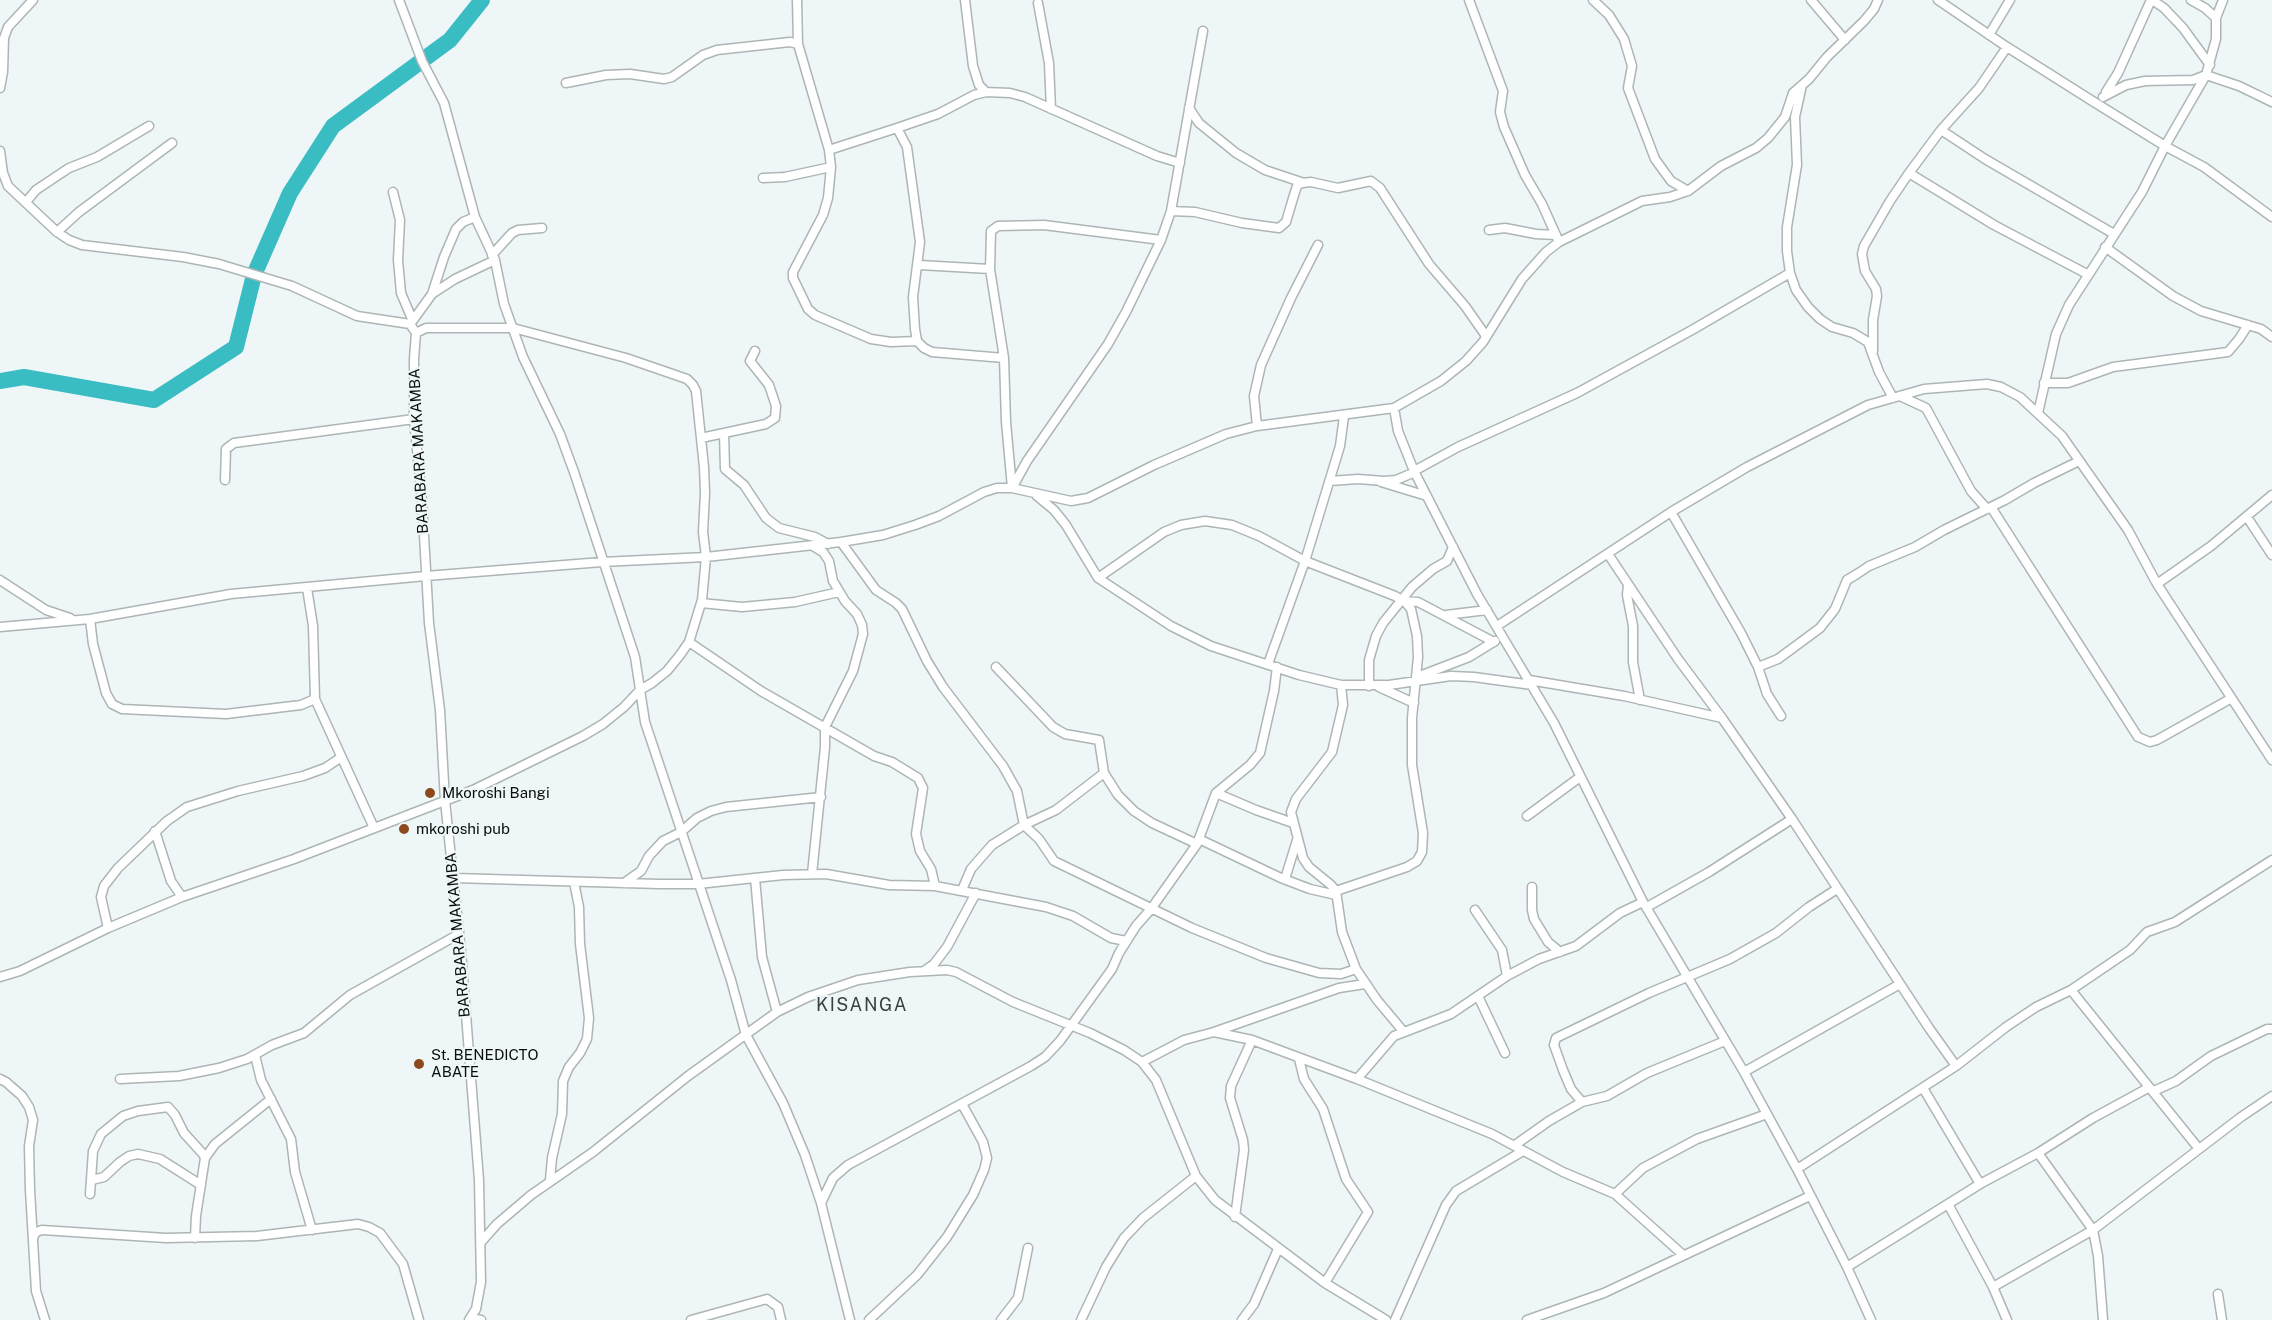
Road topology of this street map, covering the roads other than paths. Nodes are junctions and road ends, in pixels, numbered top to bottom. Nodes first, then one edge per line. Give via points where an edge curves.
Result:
1 (33, 0) edge
2 (399, 0) edge
3 (797, 0) edge
4 (965, 0) edge
5 (1469, 0) edge
6 (1593, 0) edge
7 (1811, 0) edge
8 (1878, 0) edge
9 (1938, 0) edge
10 (2010, 0) edge
11 (2151, 0) edge
12 (2191, 0) edge
13 (2223, 0) edge
14 (1038, 3) dead end
15 (2216, 18) junction
16 (1203, 31) dead end
17 (1989, 35) junction
18 (1845, 40) junction
19 (798, 44) junction
20 (2007, 47) junction
21 (2210, 65) junction
22 (2206, 75) junction
23 (566, 83) dead end
24 (1802, 85) junction
25 (0, 88) edge
26 (986, 92) junction
27 (2103, 97) junction
28 (2094, 102) junction
29 (2272, 102) edge
30 (1189, 108) junction
31 (1051, 109) junction
32 (150, 126) dead end
33 (897, 128) junction
34 (1941, 130) junction
35 (171, 143) dead end
36 (2165, 146) junction
37 (829, 150) junction
38 (0, 151) edge
39 (1180, 163) junction
40 (831, 167) junction
41 (1909, 173) junction
42 (763, 178) dead end
43 (1304, 183) junction
44 (1688, 191) junction
45 (393, 192) dead end
46 (26, 202) junction
47 (1171, 211) junction
48 (475, 217) junction
49 (2272, 217) edge
50 (542, 228) dead end
51 (1489, 230) dead end
52 (57, 232) junction
53 (2114, 234) junction
54 (1558, 238) junction
55 (1161, 240) junction
56 (1317, 245) dead end
57 (2105, 247) junction
58 (493, 258) junction
59 (919, 265) junction
60 (990, 269) junction
61 (1790, 273) junction
62 (2087, 274) junction
63 (432, 294) junction
64 (411, 322) junction
65 (2248, 325) junction
66 (513, 328) junction
67 (416, 333) junction
68 (1486, 336) junction
69 (2272, 337) edge
70 (917, 341) junction
71 (755, 351) dead end
72 (1873, 354) junction
73 (1004, 358) junction
74 (2044, 383) junction
75 (1896, 397) junction
76 (1394, 408) junction
77 (2038, 413) junction
78 (1344, 416) junction
79 (414, 419) junction
80 (1257, 426) junction
81 (724, 433) junction
82 (700, 438) junction
83 (2079, 461) junction
84 (1414, 472) junction
85 (225, 480) dead end
86 (1329, 481) junction
87 (1378, 481) junction
88 (1012, 488) junction
89 (1035, 495) junction
90 (2272, 495) edge
91 (1427, 496) junction
92 (1989, 508) junction
93 (1671, 512) junction
94 (2247, 517) junction
95 (841, 542) junction
96 (828, 544) junction
97 (813, 546) junction
98 (1453, 547) junction
99 (1608, 554) junction
100 (2272, 555) edge
101 (706, 557) junction
102 (1305, 561) junction
103 (602, 562) junction
104 (426, 576) junction
105 (1098, 578) junction
106 (1, 582) edge
107 (2157, 584) junction
108 (1628, 585) junction
109 (307, 588) junction
110 (839, 592) junction
111 (1402, 600) junction
112 (701, 603) junction
113 (1487, 610) junction
114 (1444, 616) junction
115 (90, 619) junction
116 (76, 620) junction
117 (1497, 626) junction
118 (0, 627) edge
119 (1503, 635) junction
120 (688, 642) junction
121 (1494, 642) junction
122 (1268, 664) junction
123 (996, 667) dead end
124 (1277, 667) junction
125 (1758, 667) junction
126 (1416, 679) junction
127 (1531, 683) junction
128 (1341, 685) junction
129 (1373, 686) junction
130 (640, 690) junction
131 (315, 699) junction
132 (2230, 699) junction
133 (1640, 700) junction
134 (1414, 703) junction
135 (1781, 716) dead end
136 (1722, 718) junction
137 (825, 727) junction
138 (340, 758) junction
139 (2272, 760) edge
140 (1104, 773) junction
141 (1580, 777) junction
142 (1216, 793) junction
143 (821, 797) junction
144 (445, 801) junction
145 (1527, 816) dead end
146 (1792, 819) junction
147 (1293, 823) junction
148 (1024, 825) junction
149 (374, 828) junction
150 (155, 831) junction
151 (681, 832) junction
152 (1297, 840) junction
153 (1198, 841) junction
154 (2272, 860) edge
155 (812, 874) junction
156 (454, 878) junction
157 (755, 878) junction
158 (1285, 879) junction
159 (574, 882) junction
160 (624, 883) junction
161 (698, 884) junction
162 (935, 886) junction
163 (1532, 887) dead end
164 (1838, 889) junction
165 (962, 890) junction
166 (976, 893) junction
167 (1336, 893) junction
168 (182, 897) junction
169 (1645, 905) junction
170 (1151, 909) junction
171 (1475, 910) dead end
172 (108, 928) junction
173 (459, 934) junction
174 (1125, 941) junction
175 (1560, 952) junction
176 (1356, 969) junction
177 (924, 971) junction
178 (1507, 976) junction
179 (0, 977) edge
180 (1689, 978) junction
181 (1365, 984) junction
182 (1900, 984) junction
183 (2071, 990) junction
184 (1478, 996) junction
185 (777, 1012) junction
186 (1071, 1026) junction
187 (2272, 1029) edge
188 (1403, 1031) junction
189 (1214, 1032) junction
190 (746, 1035) junction
191 (1252, 1040) junction
192 (1725, 1041) junction
193 (1505, 1053) dead end
194 (255, 1055) junction
195 (1299, 1059) junction
196 (1142, 1062) junction
197 (1956, 1066) junction
198 (1744, 1072) junction
199 (0, 1079) edge
200 (120, 1079) dead end
201 (1357, 1079) junction
202 (1923, 1088) junction
203 (2151, 1089) junction
204 (2272, 1096) edge
205 (271, 1099) junction
206 (1582, 1102) junction
207 (962, 1104) junction
208 (1767, 1114) junction
209 (1515, 1145) junction
210 (2199, 1149) junction
211 (1523, 1151) junction
212 (2038, 1153) junction
213 (205, 1158) junction
214 (1797, 1169) junction
215 (1196, 1176) junction
216 (92, 1180) junction
217 (550, 1180) junction
218 (1980, 1184) junction
219 (201, 1185) junction
220 (90, 1194) dead end
221 (1615, 1194) junction
222 (1810, 1196) junction
223 (821, 1203) junction
224 (1948, 1204) junction
225 (1235, 1216) junction
226 (312, 1230) junction
227 (2093, 1230) junction
228 (33, 1238) junction
229 (195, 1238) junction
230 (481, 1242) junction
231 (1028, 1248) dead end
232 (1278, 1249) junction
233 (1682, 1254) junction
234 (1847, 1267) junction
235 (1325, 1283) junction
236 (1993, 1287) junction
237 (2218, 1294) dead end
238 (470, 1319) edge
239 (1869, 1319) edge
240 (45, 1320) edge
241 (419, 1320) edge
242 (481, 1320) edge
243 (691, 1320) edge
244 (781, 1320) edge
245 (850, 1320) edge
246 (869, 1320) edge
247 (1001, 1320) edge
248 (1081, 1320) edge
249 (1242, 1320) edge
250 (1386, 1320) edge
251 (1395, 1320) edge
252 (1527, 1320) edge
253 (2007, 1320) edge
254 (2103, 1320) edge
255 (2222, 1320) edge

1 - 25 street via 8,27
2 - 48 street via 422,61 444,104
3 - 19 street
4 - 26 street via 973,66 979,85
5 - 54 street via 1503,91 1500,112 1504,127
6 - 44 street via 1609,15 1624,39 1632,66 1628,88 1655,159 1671,181
7 - 18 street
8 - 18 street
9 - 17 street
10 - 17 street
11 - 21 street via 2183,28
11 - 27 street
12 - 15 street
13 - 15 street
14 - 31 street via 1049,63
15 - 21 street
16 - 30 street
17 - 20 street
18 - 24 street
19 - 23 street via 717,50 664,79 630,74
19 - 37 street
20 - 28 street
20 - 34 street via 1979,88
21 - 22 street
22 - 27 street via 2193,80 2126,85
22 - 29 street
22 - 36 street
24 - 44 street via 1793,93 1785,117 1768,138
24 - 61 street via 1795,117 1797,165 1786,242
26 - 31 street via 1010,93
26 - 33 street
27 - 28 street
28 - 36 street
30 - 39 street
30 - 43 street via 1199,123 1236,153 1265,170
31 - 39 street
32 - 46 street via 97,157 69,168 36,190
33 - 37 street
33 - 59 street via 907,147 916,201
34 - 41 street
34 - 53 street
35 - 52 street
36 - 49 street via 2204,167
36 - 53 street via 2142,192
37 - 40 street
38 - 46 street via 8,186
39 - 47 street
40 - 42 street
40 - 70 street via 823,215 793,275 805,304 815,315 860,335 882,341
41 - 62 street via 1994,225
41 - 72 street via 1862,254 1865,272 1877,296
43 - 47 street via 1297,186 1286,222 1279,228
43 - 68 street via 1338,188 1368,180 1376,183 1429,264
44 - 54 street via 1642,201
45 - 64 street via 400,220 401,293
46 - 52 street
47 - 55 street
48 - 58 street
48 - 63 street via 456,229
50 - 58 street via 512,233
51 - 54 street via 1505,228
52 - 64 street via 82,245 219,264 292,286 357,316
53 - 57 street
54 - 68 street via 1522,279
55 - 60 street via 1044,225 998,226 991,231
55 - 88 street via 1108,344
56 - 80 street via 1261,365 1254,396
57 - 62 street
57 - 65 street via 2201,311
58 - 63 street
58 - 66 street
59 - 60 street
59 - 70 street via 913,297
60 - 73 street
61 - 72 street via 1808,307 1832,327 1868,342
61 - 84 street via 1577,393 1458,447
62 - 74 street via 2062,318
63 - 64 street
64 - 67 street
65 - 69 street via 2261,328
65 - 74 street via 2228,352 2113,368 2068,383
66 - 67 street via 426,328
66 - 82 street via 687,379 696,391
66 - 103 street via 560,434
67 - 79 street, BARABARA MAKAMBA
68 - 76 street via 1455,371
70 - 73 street via 932,352
71 - 81 street via 750,361 769,384 776,406 775,418 766,424
72 - 75 street via 1879,372
73 - 88 street
74 - 77 street
75 - 77 street via 1923,389 1987,384 2020,397
75 - 92 street via 1926,408 1971,491
75 - 93 street via 1868,405 1747,467
76 - 78 street
76 - 84 street via 1398,431
77 - 83 street via 2062,436
78 - 80 street
78 - 86 street
79 - 85 street via 234,443 226,449
79 - 104 street, BARABARA MAKAMBA
80 - 89 street via 1204,442 1088,498 1071,501
81 - 82 street
81 - 96 street via 725,469 749,491 766,518 779,528
82 - 101 street
83 - 92 street
83 - 107 street via 2128,530
84 - 87 street via 1395,480
84 - 91 street
86 - 87 street
86 - 102 street
87 - 91 street
88 - 89 street
88 - 95 street via 984,492 939,516 883,535
89 - 105 street via 1066,525
90 - 94 street
91 - 98 street
92 - 125 street via 1847,580 1835,609 1820,628 1786,654
92 - 132 street via 2138,737 2150,742 2157,740
93 - 99 street
93 - 125 street
94 - 100 street
94 - 107 street
95 - 96 street
95 - 148 street via 876,590 902,609 943,687 1003,766 1017,791
96 - 97 street
97 - 101 street
97 - 110 street via 829,561
98 - 111 street via 1445,564 1433,569
98 - 113 street
99 - 108 street
99 - 117 street
101 - 103 street
101 - 112 street
102 - 105 street via 1250,532 1205,521 1164,532
102 - 111 street
102 - 122 street
103 - 104 street
103 - 130 street via 635,657
104 - 109 street
104 - 144 street, BARABARA MAKAMBA
105 - 122 street via 1191,636
106 - 116 street via 46,610
107 - 132 street
108 - 133 street via 1632,662
108 - 136 street
109 - 115 street via 231,594
109 - 131 street via 313,626
110 - 112 street via 795,602 742,607
110 - 137 street via 857,614 863,634 853,671
111 - 114 street via 1418,602
111 - 126 street via 1411,609 1418,636
111 - 129 street via 1376,636 1369,660
112 - 120 street
113 - 114 street
113 - 117 street
114 - 121 street
115 - 116 street
115 - 131 street via 106,693 112,704 122,709 226,714 301,705
116 - 118 street
117 - 119 street
119 - 121 street
119 - 127 street
120 - 130 street via 667,671
120 - 137 street via 761,691
121 - 126 street
122 - 124 street
123 - 140 street via 1053,727 1065,734 1099,740
124 - 128 street
124 - 142 street via 1260,753
125 - 135 street via 1767,694
126 - 127 street via 1451,676
126 - 129 street
126 - 134 street
127 - 133 street
127 - 141 street
128 - 129 street
128 - 147 street via 1344,698 1336,742 1296,799 1291,812
129 - 134 street
130 - 144 street via 624,707 583,736
130 - 151 street via 645,722
131 - 138 street
132 - 139 street
133 - 136 street
134 - 167 street via 1412,765 1424,833 1422,852 1407,867
136 - 146 street
137 - 143 street
137 - 162 street via 921,781 916,834
138 - 149 street
138 - 150 street via 303,776 187,807
140 - 148 street via 1056,810
140 - 153 street via 1134,811 1152,823
141 - 145 street
141 - 169 street
142 - 147 street
142 - 153 street
143 - 151 street via 726,807 697,818
143 - 155 street
144 - 149 street
144 - 156 street, BARABARA MAKAMBA
146 - 164 street
146 - 169 street via 1709,872
147 - 152 street
148 - 165 street via 982,855 970,869
148 - 170 street via 1054,861
149 - 168 street
150 - 168 street via 171,881
150 - 172 street via 104,886 101,897
151 - 160 street via 654,849 641,871
151 - 161 street
152 - 158 street
152 - 167 street via 1309,867
153 - 158 street
153 - 170 street
154 - 183 street via 2175,922 2146,932 2130,950
155 - 157 street
155 - 162 street via 889,885
156 - 159 street
156 - 173 street, BARABARA MAKAMBA
157 - 161 street
157 - 185 street via 762,957
158 - 167 street via 1310,890
159 - 160 street
159 - 217 street via 589,1018 587,1039 562,1081 562,1114
160 - 161 street
161 - 190 street
162 - 165 street
163 - 175 street via 1534,919 1548,942
164 - 180 street via 1776,933
164 - 182 street
165 - 166 street
166 - 174 street via 1047,907
166 - 177 street via 947,947
167 - 176 street via 1342,932
168 - 172 street
169 - 175 street via 1620,913 1576,946
169 - 180 street
170 - 174 street
170 - 176 street via 1300,969 1341,974
171 - 178 street via 1502,950
172 - 179 street
173 - 194 street via 350,995 304,1033
173 - 230 street, BARABARA MAKAMBA
174 - 186 street via 1112,969
175 - 178 street
176 - 181 street
177 - 185 street via 858,980
177 - 186 street via 956,972
178 - 184 street
180 - 192 street
180 - 206 street via 1556,1038 1554,1045 1563,1070
181 - 188 street
181 - 189 street via 1339,988
182 - 197 street
182 - 198 street
183 - 197 street via 2036,1007
183 - 203 street
184 - 188 street via 1451,1014
184 - 193 street
185 - 190 street
186 - 196 street
186 - 207 street via 1045,1057
187 - 203 street via 2211,1056 2175,1081
188 - 201 street via 1385,1043
189 - 191 street
189 - 196 street via 1184,1040
190 - 217 street via 593,1152
190 - 223 street via 783,1103
191 - 195 street
191 - 225 street via 1231,1086 1230,1098 1243,1140
192 - 198 street
192 - 206 street via 1647,1073 1606,1096
194 - 200 street via 179,1076
194 - 205 street
195 - 201 street
195 - 235 street via 1304,1079 1323,1109 1341,1168 1368,1212
196 - 215 street via 1156,1080
197 - 202 street
198 - 208 street
199 - 228 street via 22,1096 33,1120 29,1165
201 - 209 street
202 - 214 street
202 - 218 street
203 - 210 street
203 - 212 street via 2093,1118
204 - 210 street
205 - 213 street via 214,1144
205 - 226 street via 291,1139 295,1172
206 - 209 street
207 - 223 street via 848,1165 833,1178
207 - 246 street via 983,1142 987,1158 984,1170 947,1238 917,1275
208 - 214 street
208 - 221 street via 1697,1139 1643,1168
209 - 211 street
210 - 227 street
211 - 221 street
211 - 251 street via 1456,1191 1446,1205
212 - 218 street
212 - 227 street
213 - 216 street via 168,1107 138,1111 114,1121 95,1142
213 - 219 street
214 - 222 street
215 - 225 street via 1215,1200
215 - 248 street via 1124,1238
216 - 219 street via 104,1177 120,1162 138,1154 160,1159
216 - 220 street
217 - 230 street
218 - 224 street
219 - 229 street
221 - 233 street
222 - 233 street
222 - 234 street
223 - 245 street
224 - 234 street
224 - 236 street
225 - 232 street
226 - 229 street
226 - 241 street via 358,1224 380,1233 403,1264
227 - 236 street
227 - 254 street
228 - 229 street via 42,1230
228 - 240 street via 36,1291
230 - 238 street, BARABARA MAKAMBA via 479,1298
231 - 247 street via 1018,1298
232 - 235 street
232 - 249 street via 1254,1304
233 - 252 street via 1604,1293
234 - 239 street
235 - 250 street
236 - 253 street
237 - 255 street
238 - 242 street
243 - 244 street via 762,1299 775,1303

